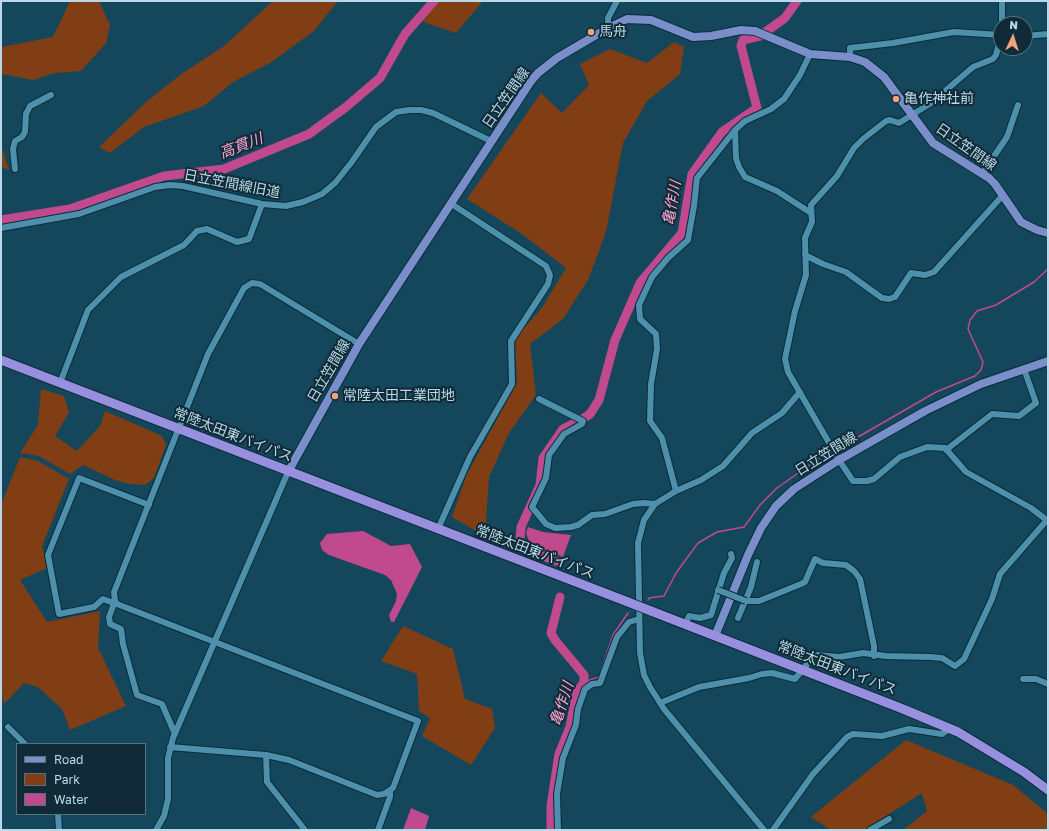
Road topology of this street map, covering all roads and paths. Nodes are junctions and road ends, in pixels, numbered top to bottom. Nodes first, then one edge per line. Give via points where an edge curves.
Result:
1 (617, 1) edge
2 (1002, 1) edge
3 (1002, 16) edge
4 (608, 28) junction
5 (993, 34) edge
6 (1048, 34) edge
7 (1033, 35) edge
8 (810, 54) junction
9 (995, 56) edge
10 (850, 57) junction
11 (51, 95) dead end
12 (1018, 105) dead end
13 (911, 115) junction
14 (734, 130) junction
15 (491, 141) junction
16 (15, 169) dead end
17 (982, 174) junction
18 (1003, 195) junction
19 (450, 203) junction
20 (262, 204) junction
21 (811, 212) junction
22 (1, 228) edge
23 (1048, 233) edge
24 (805, 255) junction
25 (359, 344) junction
26 (1, 360) edge
27 (1048, 361) edge
28 (1024, 369) junction
29 (60, 383) junction
30 (800, 392) junction
31 (539, 399) dead end
32 (178, 429) junction
33 (946, 450) junction
34 (839, 460) junction
35 (288, 472) junction
36 (676, 492) junction
37 (655, 504) junction
38 (149, 505) junction
39 (1048, 521) edge
40 (438, 529) junction
41 (731, 554) dead end
42 (756, 562) dead end
43 (718, 590) junction
44 (115, 601) junction
45 (746, 601) junction
46 (738, 618) dead end
47 (639, 619) junction
48 (685, 625) junction
49 (715, 636) junction
50 (215, 642) junction
51 (874, 656) junction
52 (803, 670) junction
53 (1023, 679) dead end
54 (1048, 684) edge
55 (662, 706) junction
56 (8, 727) dead end
57 (949, 729) junction
58 (175, 734) junction
59 (24, 743) edge
60 (170, 747) junction
61 (266, 755) junction
62 (1048, 790) edge
63 (390, 792) junction
64 (58, 815) edge
65 (889, 819) dead end
66 (59, 830) edge
67 (156, 830) edge
68 (305, 830) edge
69 (378, 830) edge
70 (558, 830) edge
71 (764, 830) edge
72 (773, 830) edge
73 (870, 830) edge

1 - 4 street via 608,18
2 - 3 street
4 - 8 main road, 日立笠間線 via 627,19 643,18 693,37 702,38 741,30 764,33
4 - 15 main road, 日立笠間線 via 538,72
5 - 10 street via 954,32 850,48
6 - 7 street
8 - 10 main road, 日立笠間線
8 - 14 street via 784,99
9 - 13 street via 973,67 932,103
10 - 13 main road, 日立笠間線 via 865,62 884,77
11 - 16 street via 30,106 26,114 25,132 15,141 13,149
12 - 17 street via 1006,137
13 - 17 main road, 日立笠間線 via 933,143
13 - 21 street via 899,123 890,120 886,122 863,139 854,148 837,176 811,205
14 - 21 street via 738,167 745,178 777,191
14 - 36 street via 697,178 688,240 652,277 638,305 640,319 656,334 657,349 651,384 650,421 662,438
15 - 19 main road, 日立笠間線
15 - 20 street, 日立笠間線旧道 via 433,113 421,110 396,112 376,127 335,183 322,194 286,206
17 - 18 main road, 日立笠間線 via 995,184
18 - 23 main road, 日立笠間線 via 1021,222
18 - 24 street via 934,272 925,275 911,273 895,297 889,299 882,298 846,272
19 - 25 main road, 日立笠間線
19 - 40 street via 546,266 550,280 513,337 510,347 512,384 480,439
20 - 22 street, 日立笠間線旧道 via 170,185 155,187 78,214
20 - 29 street via 249,239 237,242 207,229 197,231 184,245 122,277 88,310
21 - 24 street via 812,222 805,238
24 - 30 street via 806,275 785,359 788,372
25 - 32 street via 260,284 247,284 210,348
25 - 35 main road, 日立笠間線
26 - 29 highway, 常陸太田東バイパス
27 - 28 main road, 日立笠間線
28 - 33 street via 1036,403 1019,416 992,414
28 - 34 main road, 日立笠間線 via 967,390
29 - 32 highway, 常陸太田東バイパス
30 - 34 street
30 - 36 street via 782,413 752,434 723,466
31 - 37 street via 583,422 564,434 549,455 546,478 532,507 546,524 555,528 575,526 592,515 605,514 633,504
32 - 35 highway, 常陸太田東バイパス
32 - 38 street
33 - 34 street via 927,447 900,457 874,479 867,481 853,481
33 - 39 street via 966,472 1031,508
34 - 49 main road, 日立笠間線 via 794,489 776,506 748,554
35 - 40 highway, 常陸太田東バイパス
35 - 50 street
36 - 37 street
37 - 47 street via 644,520 639,534
38 - 44 street via 114,592
38 - 44 street via 79,478 48,556 59,614 94,607 103,599
39 - 51 street via 1000,574 992,599 964,659 955,666 942,658 930,656
40 - 48 highway, 常陸太田東バイパス, bridge
41 - 43 street via 732,558
42 - 45 street via 755,574
43 - 45 street, bridge
43 - 48 street via 711,616 689,616
44 - 50 street via 117,604
44 - 58 street via 109,617 110,624 121,629 137,696 162,704
45 - 46 street
45 - 51 street via 759,601 805,582 815,559 823,563 846,565 854,570 860,579
47 - 55 street via 641,665 650,687
47 - 70 street via 629,622 617,637 600,683 592,684 585,689 576,725 563,758 557,794
48 - 49 highway, 常陸太田東バイパス
49 - 52 highway, 常陸太田東バイパス
50 - 58 street
50 - 63 street via 418,721
51 - 52 street via 863,653 839,657 817,655
52 - 55 street via 795,679 767,673 711,683
52 - 57 highway, 常陸太田東バイパス
53 - 54 street via 1036,679
55 - 71 street
56 - 59 street
57 - 62 highway, 常陸太田東バイパス via 994,753
57 - 72 street via 942,734 909,729 882,736 853,734 847,737 813,774
58 - 60 street
60 - 61 street
60 - 67 street via 168,799 164,816
61 - 63 street via 289,760 377,795
61 - 68 street via 267,782
63 - 69 street
64 - 66 street
65 - 73 street

